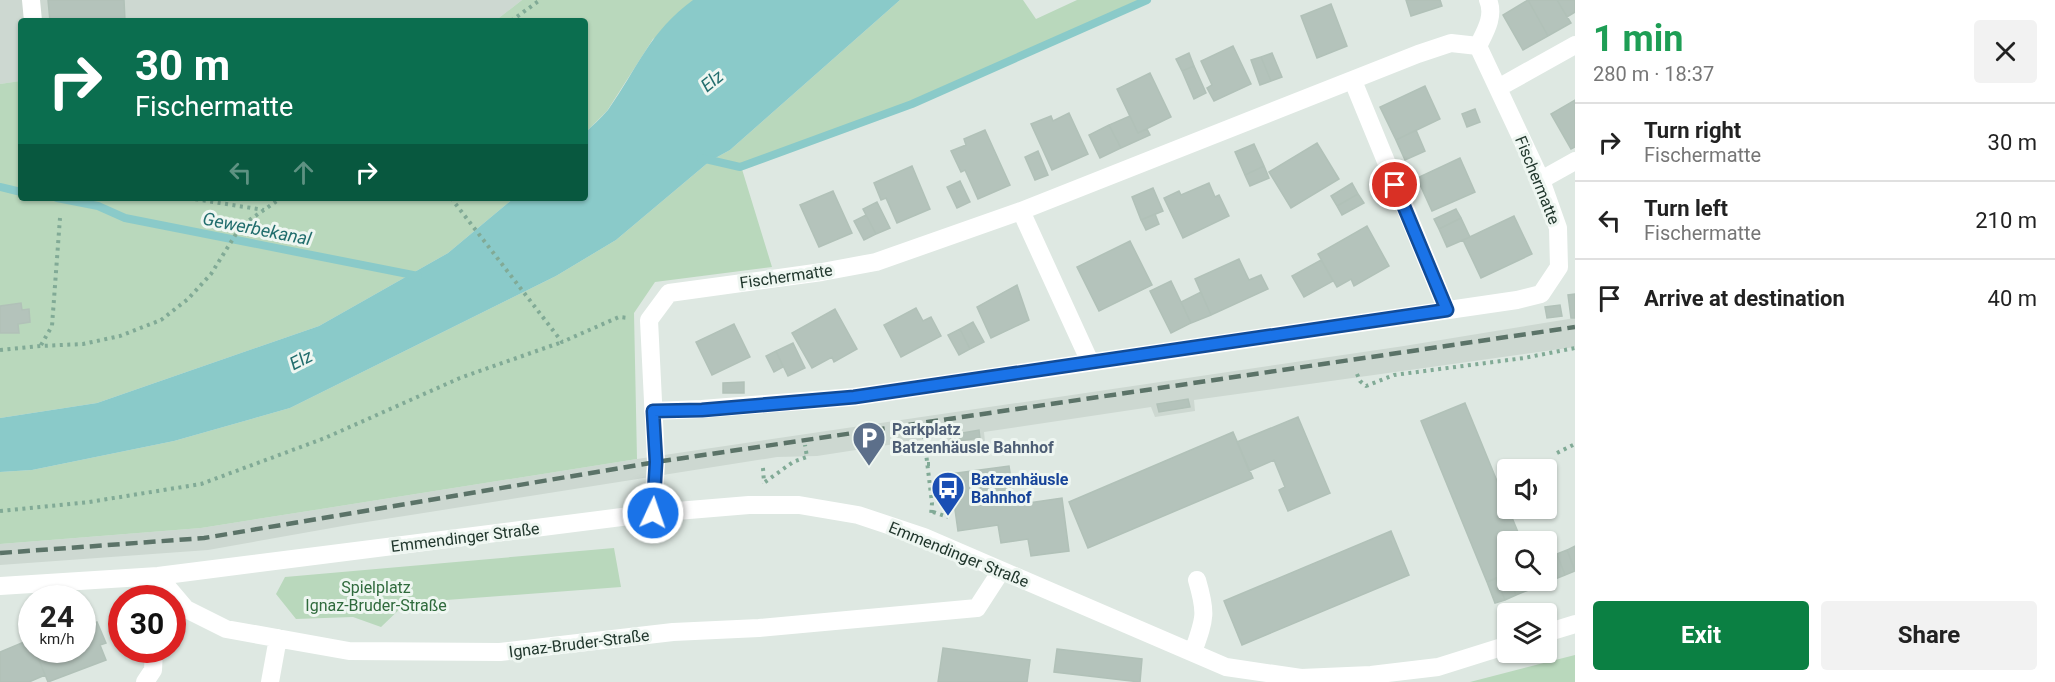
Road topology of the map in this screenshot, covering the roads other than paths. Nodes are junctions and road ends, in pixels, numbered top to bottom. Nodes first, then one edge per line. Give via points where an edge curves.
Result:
1 (31, 0) edge
2 (1488, 0) edge
3 (33, 18) edge
4 (1575, 45) edge
5 (1478, 46) junction
6 (1353, 81) junction
7 (1498, 88) junction
8 (1575, 160) edge
9 (1541, 180) junction
10 (1021, 211) junction
11 (1447, 310) junction
12 (1090, 362) junction
13 (653, 411) junction
14 (653, 513) junction
15 (1001, 571) junction
16 (158, 576) junction
17 (1197, 580) dead end
18 (158, 585) edge
19 (0, 586) edge
20 (1575, 624) edge
21 (1557, 630) edge
22 (278, 638) junction
23 (1497, 648) edge
24 (1193, 652) junction
25 (153, 663) edge
26 (148, 681) edge
27 (270, 682) edge

1 - 3 street
2 - 5 street via 1488,26
4 - 7 street
5 - 6 street, Fischermatte via 1450,43
5 - 7 street, Fischermatte
6 - 10 street, Fischermatte
6 - 11 street
7 - 9 street, Fischermatte
8 - 9 street
9 - 11 street, Fischermatte via 1558,228 1559,267 1541,294
10 - 12 street
10 - 13 street, Fischermatte via 876,262 669,293 649,320
11 - 12 street, Fischermatte
12 - 13 street, Fischermatte via 854,397
13 - 14 street
14 - 15 street, Emmendinger Straße via 757,505 822,508 858,515 924,537
14 - 16 street, Emmendinger Straße
15 - 22 street, Ignaz-Bruder-Straße via 977,608 673,632 500,652 349,651
15 - 24 street, Emmendinger Straße
16 - 18 street
16 - 19 street, Emmendinger Straße
16 - 22 street, Ignaz-Bruder-Straße via 186,609 226,628
17 - 24 street via 1204,621
20 - 21 street
22 - 27 street
23 - 24 street, Emmendinger Straße via 1438,667 1301,678 1226,667
25 - 26 street

